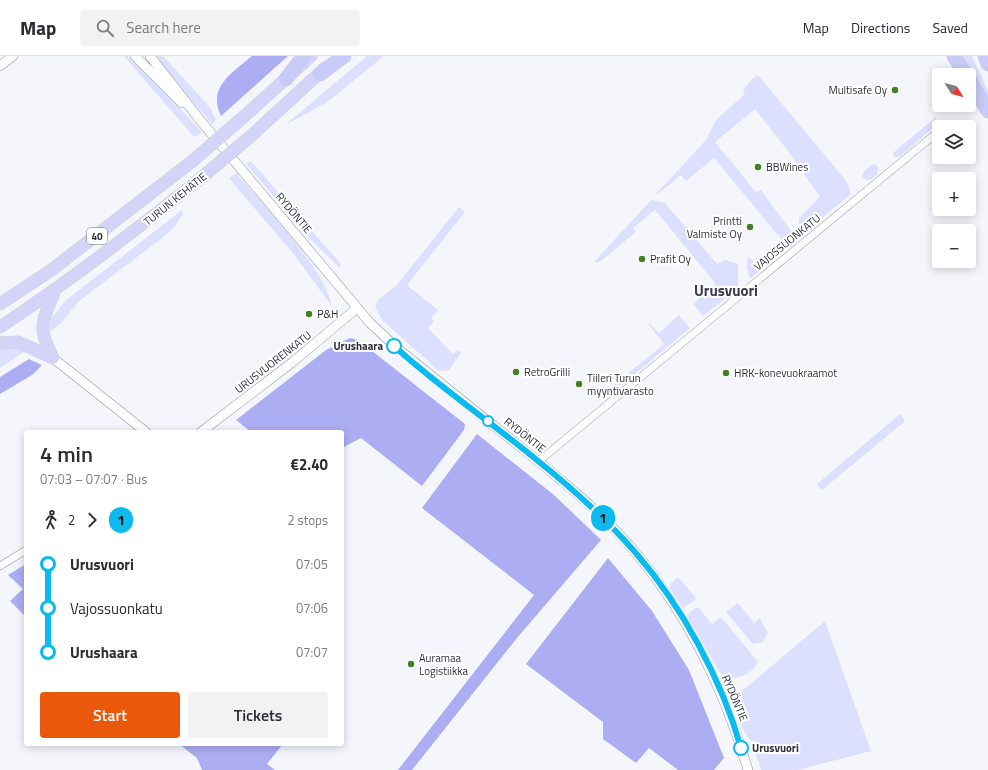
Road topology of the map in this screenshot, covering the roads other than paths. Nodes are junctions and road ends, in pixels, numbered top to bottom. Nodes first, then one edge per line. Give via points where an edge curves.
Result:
1 (13, 56) edge
2 (135, 56) edge
3 (150, 56) edge
4 (304, 56) edge
5 (311, 56) edge
6 (338, 56) edge
7 (344, 56) edge
8 (954, 56) edge
9 (985, 56) edge
10 (988, 64) edge
11 (0, 66) edge
12 (962, 68) edge
13 (320, 74) junction
14 (286, 79) junction
15 (976, 91) edge
16 (988, 111) edge
17 (200, 120) junction
18 (932, 137) edge
19 (55, 290) junction
20 (0, 304) edge
21 (357, 308) junction
22 (0, 327) edge
23 (0, 343) edge
24 (52, 358) junction
25 (143, 430) edge
26 (204, 430) edge
27 (539, 461) junction
28 (24, 551) edge
29 (0, 566) edge
30 (748, 770) edge

1 - 11 street
2 - 17 street, RYDÖNTIE
3 - 17 street, RYDÖNTIE
4 - 14 highway
5 - 14 highway, TURUN KEHÄTIE / 40
6 - 13 highway, TURUN KEHÄTIE / 40
7 - 13 highway
8 - 12 highway
9 - 10 highway
13 - 19 highway, TURUN KEHÄTIE / 40, bridge via 201,178
14 - 20 highway, TURUN KEHÄTIE / 40, bridge via 190,163 50,271
15 - 16 highway
17 - 21 street, RYDÖNTIE
18 - 27 street, VAJOSSUONKATU
19 - 22 highway, TURUN KEHÄTIE / 40
19 - 24 highway via 43,321 42,333
21 - 26 street, URUSVUORENKATU via 294,361
21 - 27 street, RYDÖNTIE via 397,348
23 - 24 highway via 18,342
24 - 25 street
27 - 30 street, RYDÖNTIE via 613,528 654,576 686,625 715,681 738,737
28 - 29 street

